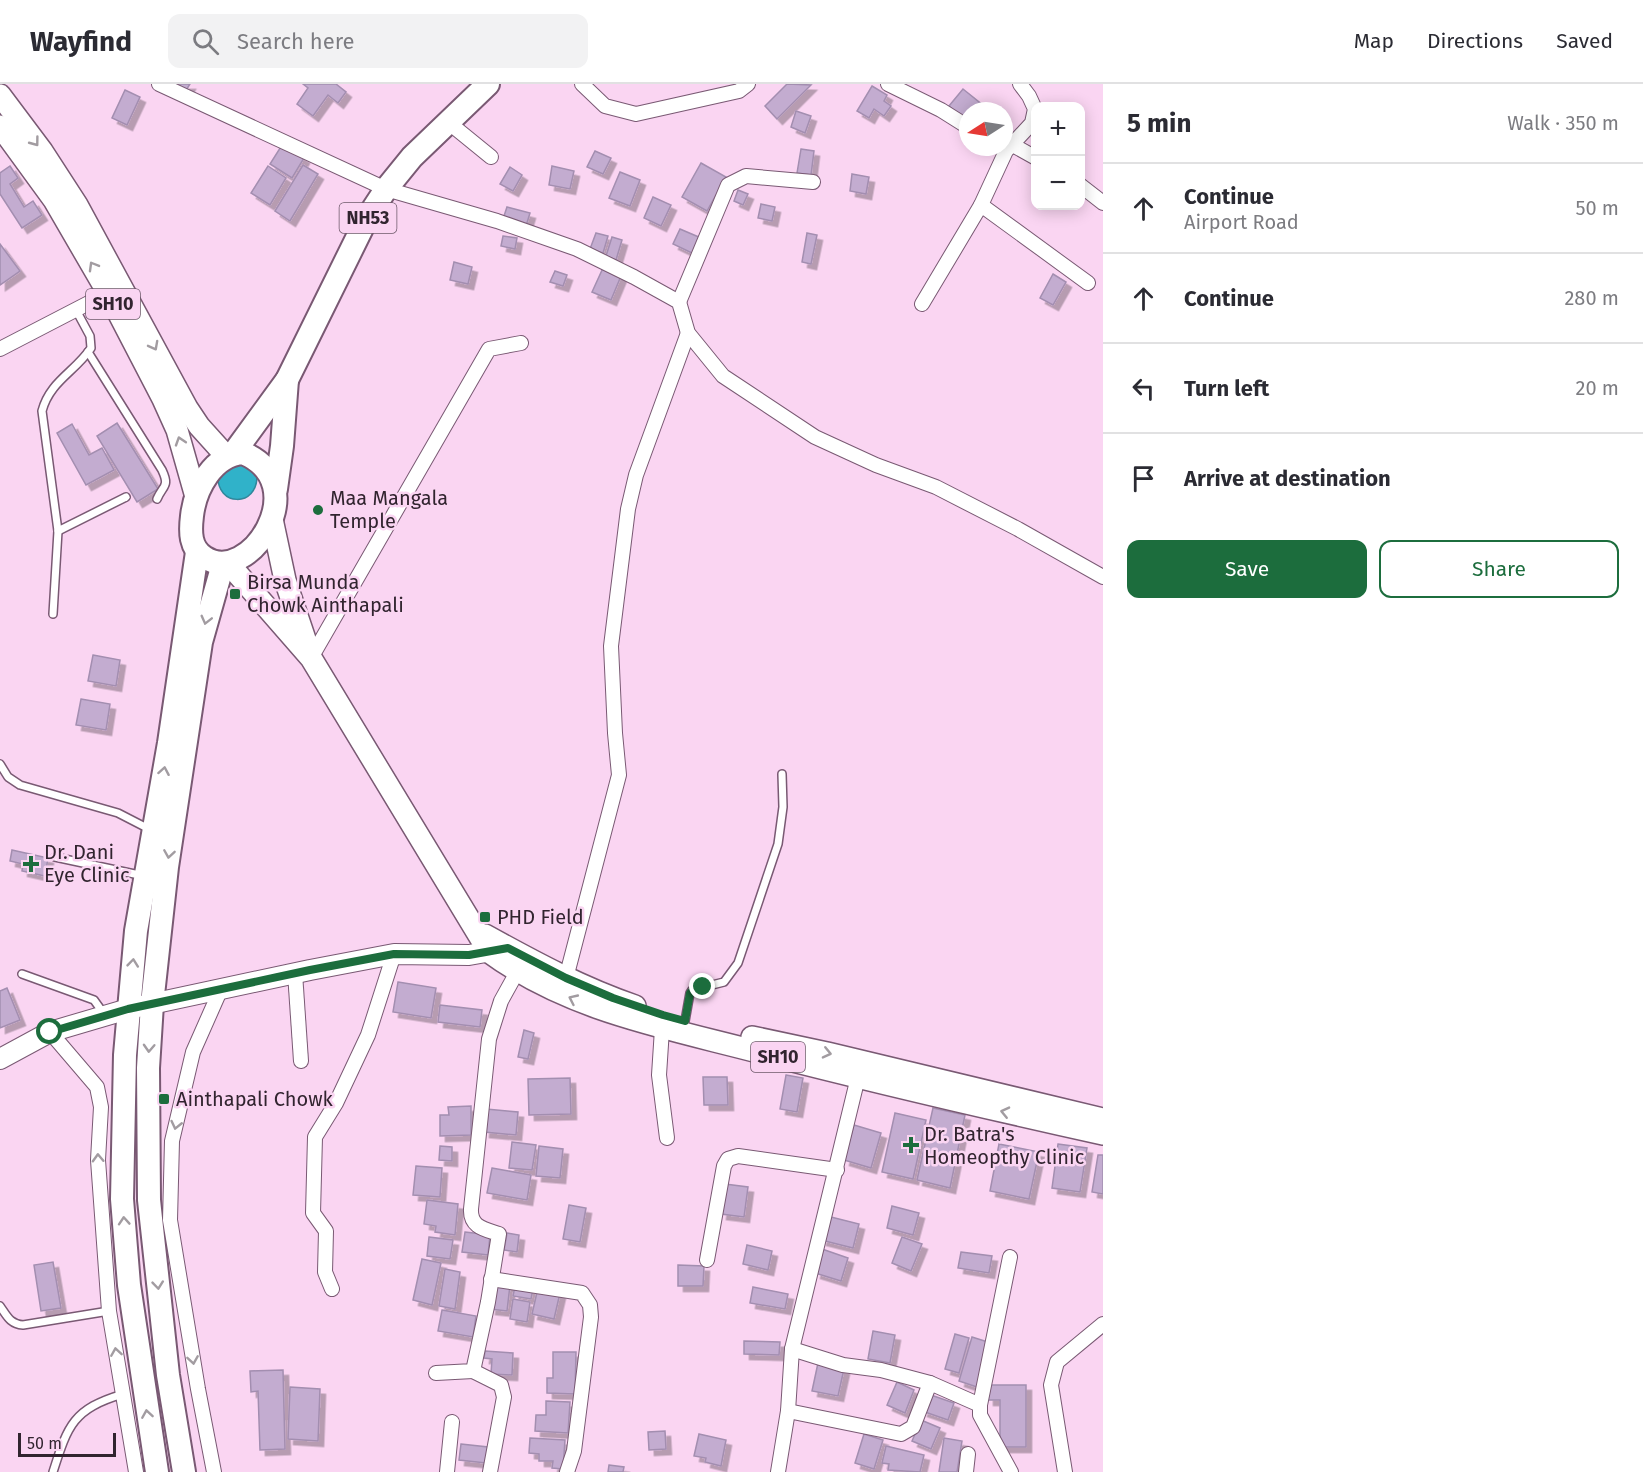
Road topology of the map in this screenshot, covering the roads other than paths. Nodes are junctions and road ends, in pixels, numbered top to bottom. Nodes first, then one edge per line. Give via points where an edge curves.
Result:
1 (159, 84) edge
2 (488, 84) edge
3 (582, 84) edge
4 (888, 84) edge
5 (1020, 84) edge
6 (741, 86) edge
7 (0, 95) edge
8 (959, 121) edge
9 (448, 122) junction
10 (0, 126) edge
11 (1013, 139) edge
12 (1013, 146) edge
13 (1004, 156) edge
14 (1031, 156) edge
15 (491, 157) dead end
16 (813, 182) dead end
17 (386, 189) junction
18 (1085, 189) edge
19 (1103, 203) edge
20 (981, 205) junction
21 (1088, 283) dead end
22 (108, 293) junction
23 (679, 302) junction
24 (922, 304) dead end
25 (76, 310) junction
26 (688, 333) junction
27 (520, 344) dead end
28 (0, 349) edge
29 (88, 352) junction
30 (287, 380) junction
31 (230, 455) junction
32 (275, 492) junction
33 (126, 497) dead end
34 (196, 497) junction
35 (157, 499) dead end
36 (272, 519) junction
37 (58, 531) junction
38 (197, 552) junction
39 (226, 564) junction
40 (1103, 577) edge
41 (53, 614) dead end
42 (311, 658) junction
43 (0, 764) edge
44 (782, 774) dead end
45 (154, 832) junction
46 (55, 857) dead end
47 (146, 876) junction
48 (499, 950) junction
49 (394, 954) junction
50 (516, 972) junction
51 (295, 973) junction
52 (22, 974) dead end
53 (566, 978) junction
54 (220, 991) junction
55 (152, 1004) junction
56 (128, 1009) junction
57 (105, 1016) junction
58 (685, 1021) junction
59 (662, 1029) junction
60 (50, 1032) junction
61 (0, 1059) edge
62 (301, 1061) dead end
63 (860, 1070) junction
64 (1103, 1119) edge
65 (1103, 1134) edge
66 (667, 1138) dead end
67 (837, 1170) junction
68 (1010, 1257) dead end
69 (707, 1260) dead end
70 (491, 1279) junction
71 (332, 1289) dead end
72 (0, 1306) edge
73 (109, 1311) junction
74 (1103, 1324) edge
75 (792, 1349) junction
76 (473, 1371) junction
77 (436, 1373) dead end
78 (930, 1383) junction
79 (123, 1394) junction
80 (980, 1404) junction
81 (788, 1411) junction
82 (452, 1422) dead end
83 (969, 1454) dead end
84 (53, 1472) edge
85 (136, 1472) edge
86 (157, 1472) edge
87 (184, 1472) edge
88 (214, 1472) edge
89 (447, 1472) edge
90 (490, 1472) edge
91 (567, 1472) edge
92 (778, 1472) edge
93 (966, 1472) edge
94 (1011, 1472) edge
95 (1065, 1472) edge

1 - 17 street
2 - 9 highway, NH53
3 - 6 street via 605,106 636,114
4 - 8 street
5 - 11 street via 1035,109 1032,123
7 -> 31 main road, SH10 via 77,205 193,417
9 - 15 street
9 - 17 highway, NH53
22 -> 10 main road, SH10 via 54,200
12 - 14 street
13 - 20 street
16 - 23 street via 746,176 728,185
17 - 23 street via 577,249
17 - 30 highway, NH53 via 367,219
18 - 19 street
20 - 21 street
20 - 24 street
22 - 25 street
34 -> 22 main road, SH10 via 177,430
23 - 26 street
25 - 28 street
25 - 29 lane via 92,343
26 - 40 street via 723,376 815,437 936,487
26 - 53 street via 636,475 628,509 611,646 619,775
27 - 42 street via 489,350
29 - 35 lane via 162,470 165,490
29 - 37 lane via 52,387 42,411
30 - 31 highway, NH53
30 - 32 highway, NH53
31 - 32 highway via 243,453 254,458 267,469
31 - 34 highway, NH53 via 210,471
32 - 36 highway, NH53
33 - 37 lane
34 - 38 highway, NH53 via 190,527
36 - 39 highway, NH53 via 246,555
36 - 42 main road, SH10 via 285,580
37 - 41 lane
38 - 39 highway via 210,561
45 -> 38 highway, NH53
39 - 42 main road, SH10
39 -> 55 highway via 201,642 167,867
42 - 48 main road, SH10 via 476,930
43 - 45 lane via 8,777 20,785 117,813
44 - 58 lane via 778,844 738,963 724,982 692,990
45 - 47 highway, NH53
46 - 47 lane
56 -> 47 highway, NH53
48 - 49 main road via 469,955
48 - 50 main road, SH10
48 - 53 main road, SH10
49 - 51 main road
49 - 71 street via 368,1035 315,1137 313,1213 326,1231 325,1272
59 -> 50 main road, SH10 via 586,1005
50 - 70 street via 501,1001 489,1040 471,1209 478,1228 499,1234
51 - 54 main road
51 - 62 street
52 - 57 lane via 94,1000
53 - 58 main road, SH10
54 - 55 main road
54 -> 88 street via 193,1052 172,1141 170,1220
55 - 56 main road
55 -> 87 highway via 149,1200 168,1375
56 - 57 main road
86 -> 56 highway, NH53 via 129,1285 122,1198
57 - 60 main road
58 -> 63 main road, SH10
59 - 63 main road, SH10
59 - 66 street via 659,1075
60 - 61 main road
73 -> 60 street via 98,1160 99,1096 97,1087
63 - 64 main road, SH10
65 -> 63 main road, SH10
63 - 67 street
67 - 69 street via 738,1156 728,1160
67 - 75 street
68 - 80 street
70 - 76 street
70 - 91 street via 582,1293 591,1305 574,1451
72 - 73 lane via 9,1321 23,1325
79 -> 73 street
74 - 95 street via 1057,1362 1051,1384
75 - 78 street via 843,1365
75 - 81 street
76 - 77 street
76 - 90 street via 501,1385 503,1390
78 - 80 street
78 - 81 street via 913,1427 901,1434
79 - 84 lane via 99,1401 74,1420
79 - 85 street
80 - 94 street via 980,1415
81 - 92 street
82 - 89 street
83 - 93 street

